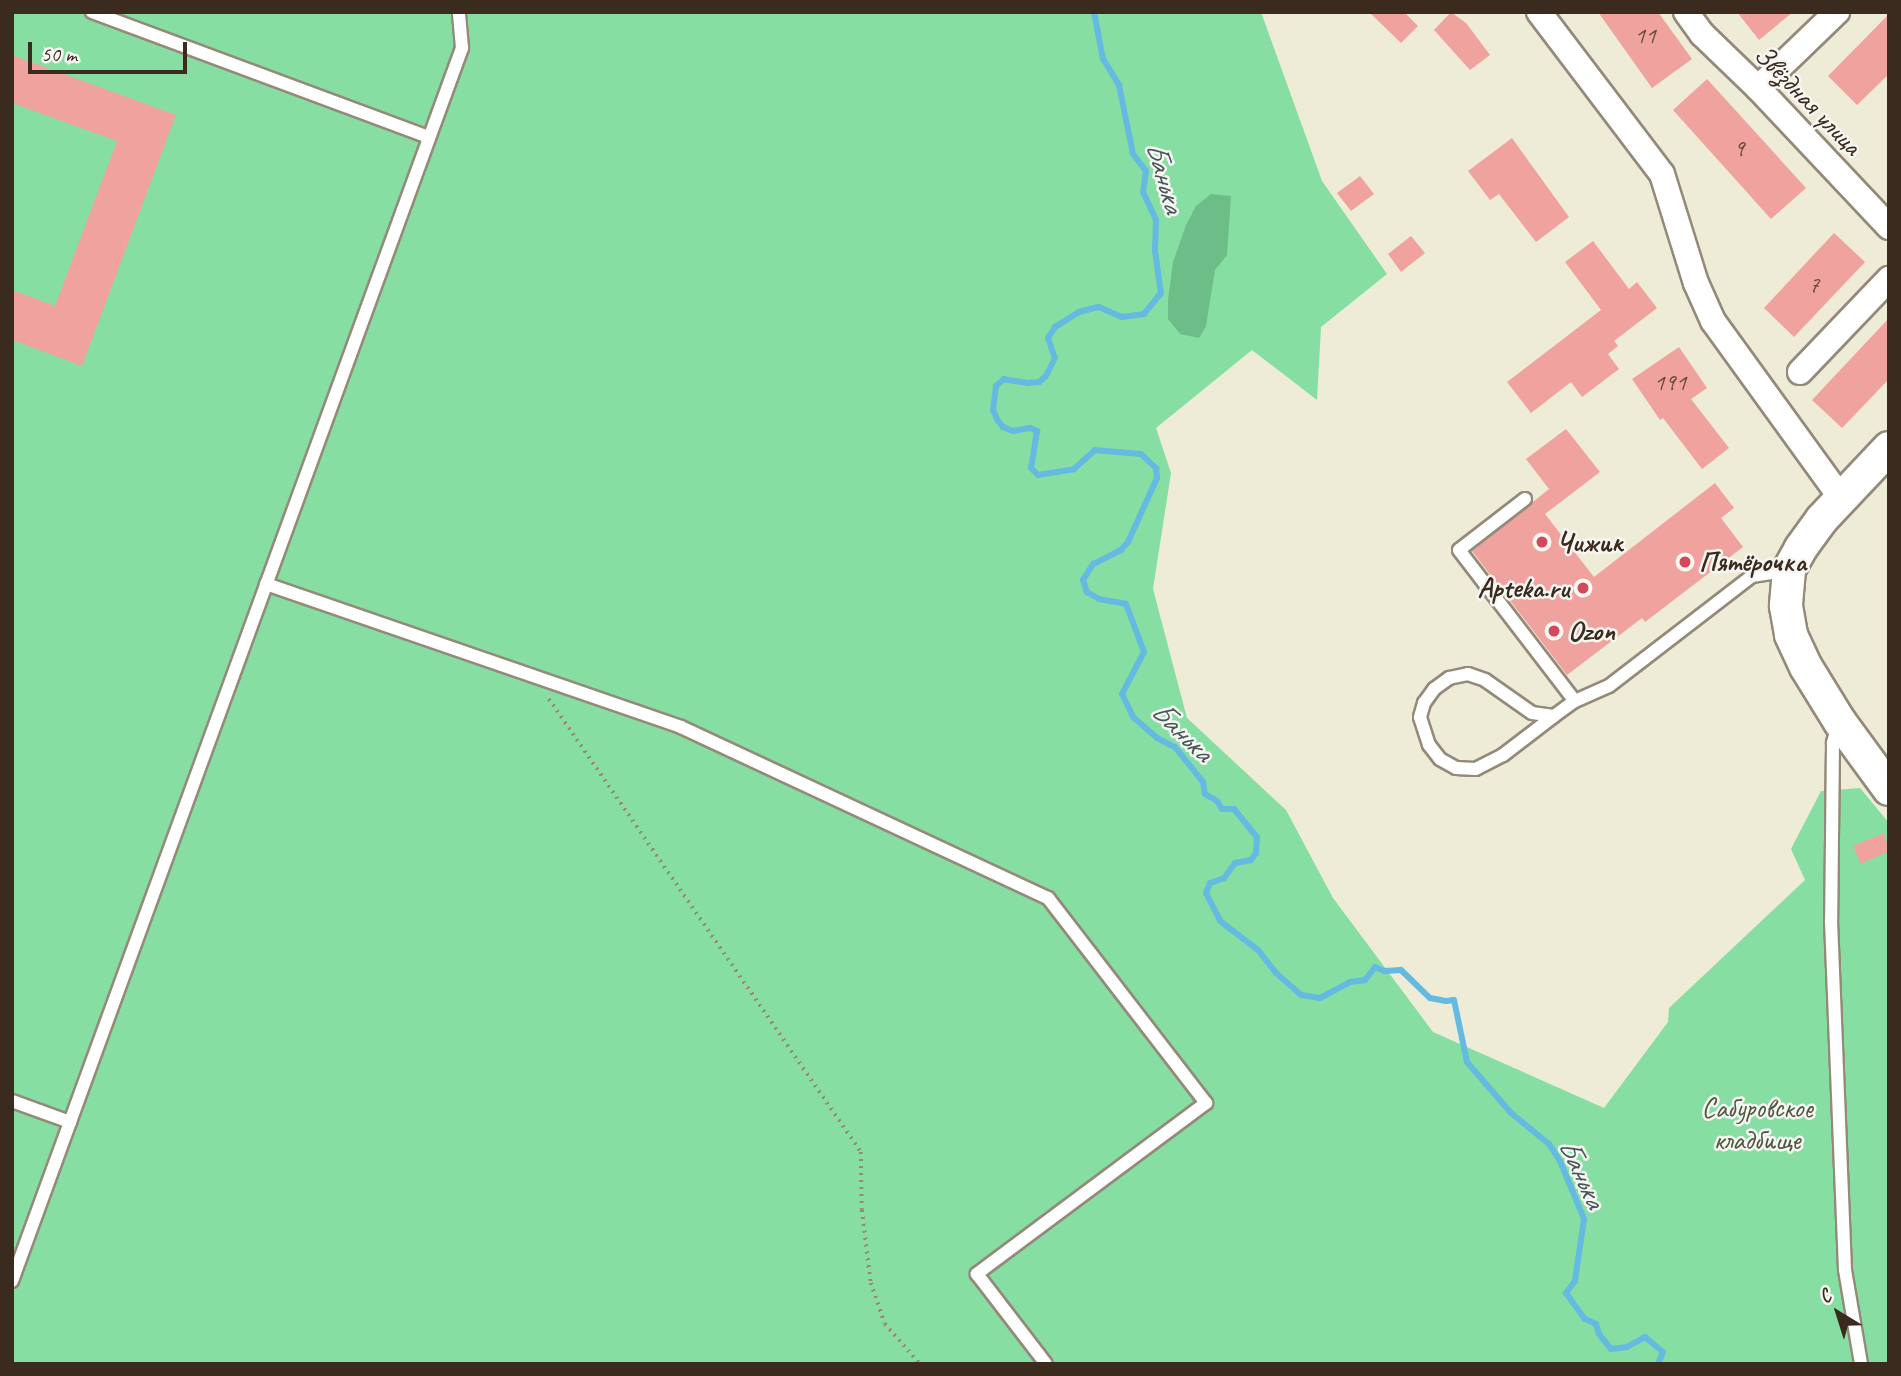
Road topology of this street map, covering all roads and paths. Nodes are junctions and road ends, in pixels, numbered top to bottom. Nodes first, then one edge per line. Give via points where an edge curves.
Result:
1 (92, 12) edge
2 (459, 12) edge
3 (1539, 12) edge
4 (1686, 12) edge
5 (1837, 12) edge
6 (1758, 88) junction
7 (429, 137) junction
8 (1889, 227) edge
9 (1889, 279) edge
10 (1800, 372) dead end
11 (1889, 448) edge
12 (1841, 498) junction
13 (1525, 499) dead end
14 (1789, 570) junction
15 (266, 584) junction
16 (534, 676) junction
17 (1575, 701) junction
18 (1554, 716) junction
19 (1840, 722) junction
20 (1889, 789) edge
21 (12, 1101) edge
22 (70, 1122) junction
23 (12, 1281) edge
24 (920, 1364) edge
25 (1046, 1364) edge
26 (1861, 1364) edge

1 - 7 lane
2 - 7 lane via 462,48
3 - 12 street via 1662,174 1696,283 1713,321
4 - 6 street, Звёздная улица via 1702,34
5 - 6 street
6 - 8 street, Звёздная улица
7 - 15 lane
9 - 10 street
11 - 12 street
12 - 14 street
13 - 17 lane via 1459,550
14 - 17 lane via 1752,576 1609,686
14 - 19 street via 1786,606 1791,635
15 - 16 lane
15 - 22 lane
16 - 24 path via 861,1152 871,1283 885,1324
16 - 25 lane via 681,727 1048,898 1206,1103 977,1275
17 - 18 lane
18 - 18 lane via 1532,713 1485,680 1468,674 1449,678 1434,689 1420,717 1429,745 1440,759 1456,768 1475,769 1503,755
19 - 20 street
19 - 26 lane via 1833,743 1831,921 1845,1270
21 - 22 lane
22 - 23 lane

